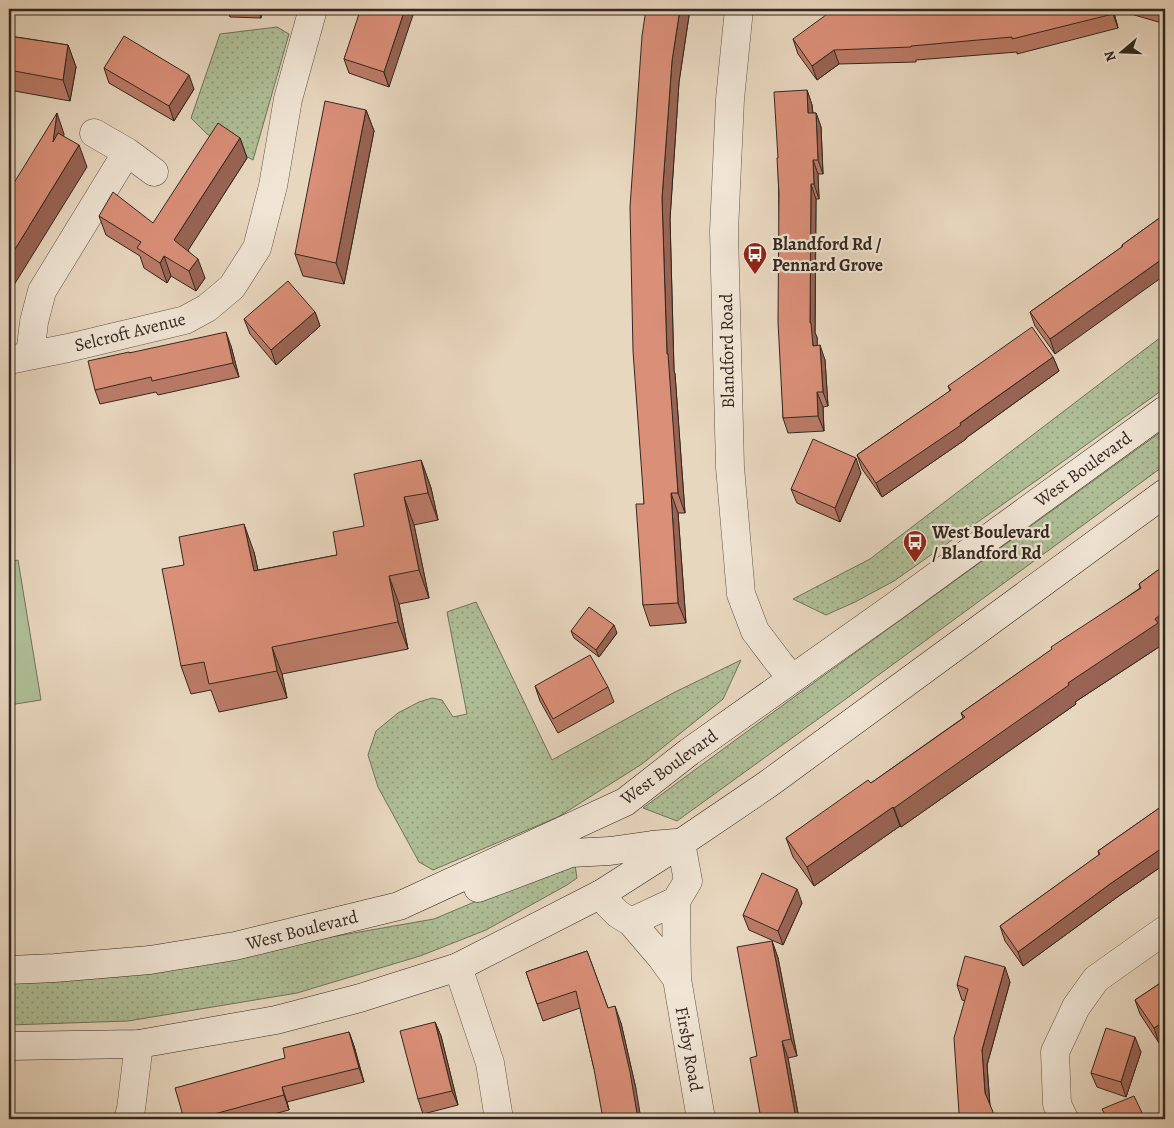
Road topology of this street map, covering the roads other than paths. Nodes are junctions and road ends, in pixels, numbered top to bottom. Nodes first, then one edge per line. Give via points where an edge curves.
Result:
1 (313, 9) edge
2 (739, 9) edge
3 (94, 133) dead end
4 (127, 152) junction
5 (154, 172) dead end
6 (19, 357) edge
7 (1165, 410) edge
8 (1165, 493) edge
9 (792, 678) junction
10 (625, 802) junction
11 (681, 843) junction
12 (610, 851) junction
13 (601, 894) junction
14 (676, 902) junction
15 (399, 906) junction
16 (631, 922) junction
17 (1165, 930) edge
18 (458, 967) junction
19 (9, 970) edge
20 (676, 979) junction
21 (139, 1044) junction
22 (9, 1046) edge
23 (128, 1119) edge
24 (499, 1119) edge
25 (701, 1119) edge
26 (1064, 1119) edge

1 - 6 main road, Selcroft Avenue via 288,99 274,186 257,248 232,287 207,308 185,320
2 - 9 main road, Blandford Road via 730,99 724,231 731,476 741,594 755,631
3 - 4 main road
4 - 5 main road
4 - 6 main road, Selcroft Avenue via 42,292
7 - 9 main road, West Boulevard
8 - 11 main road via 768,784
9 - 10 main road, West Boulevard
10 - 12 main road
10 - 15 main road, West Boulevard
11 - 12 main road
11 - 13 main road
11 - 14 main road, Firsby Road via 688,881
12 - 13 main road
12 - 15 main road via 571,853 465,893
13 - 16 main road, Firsby Road via 618,914
13 - 18 main road
14 - 16 main road
14 - 20 main road, Firsby Road
15 - 19 main road, West Boulevard via 207,951 150,960
16 - 20 main road, Firsby Road
17 - 26 main road via 1096,980 1076,1007 1055,1052 1057,1104
18 - 21 main road via 276,1020
18 - 24 main road via 490,1063
20 - 25 main road, Firsby Road
21 - 22 main road
21 - 23 main road

